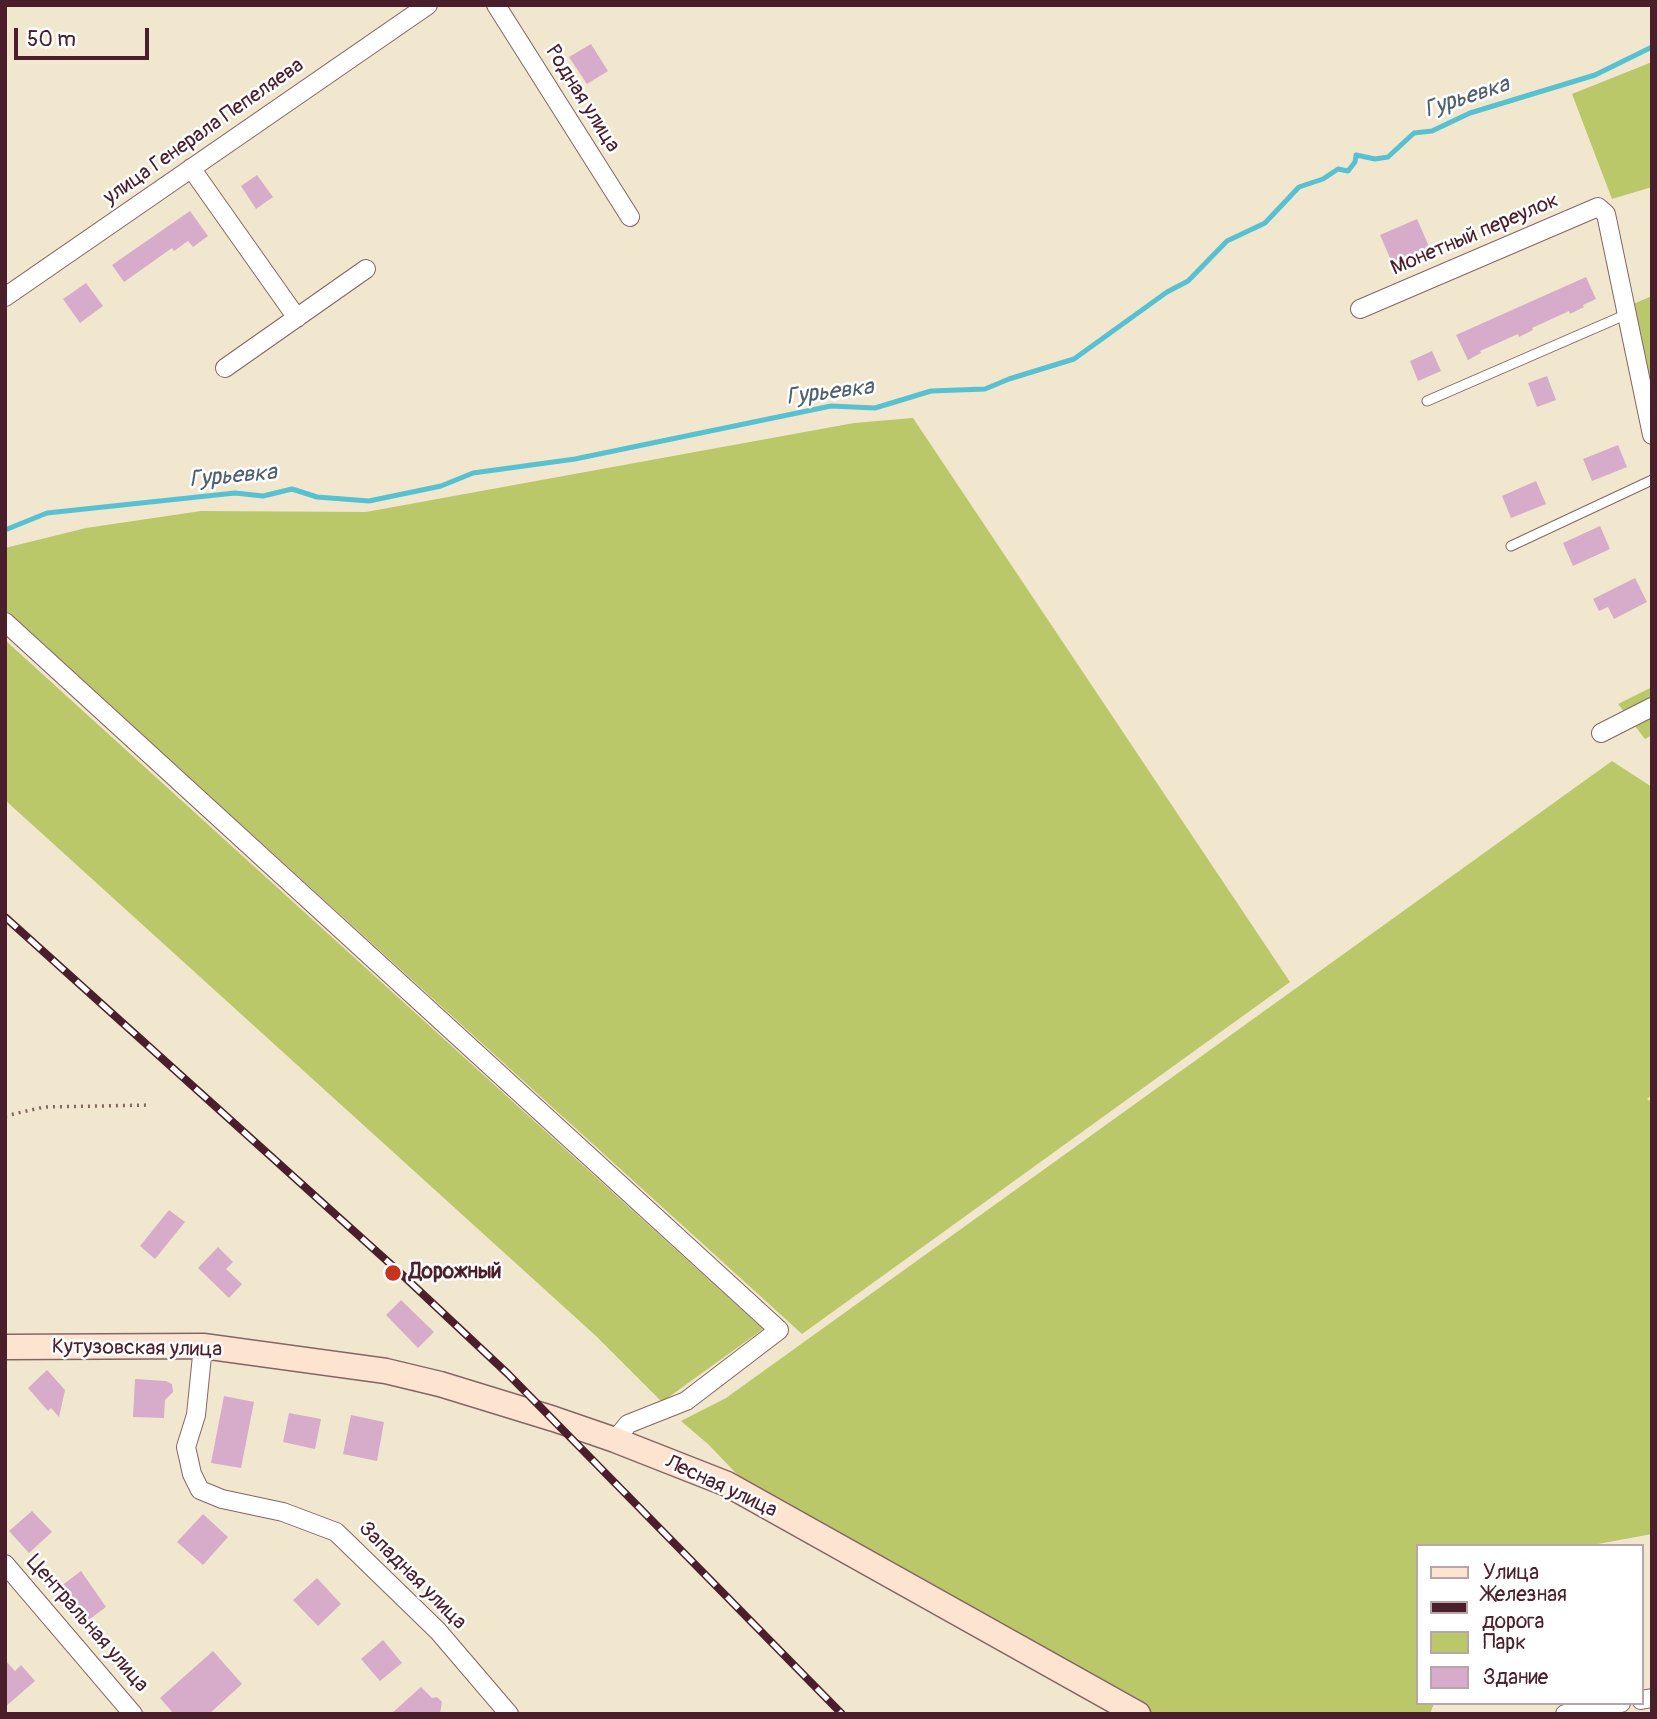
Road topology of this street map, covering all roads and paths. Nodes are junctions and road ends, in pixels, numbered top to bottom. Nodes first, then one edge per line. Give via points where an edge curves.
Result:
1 (428, 5) edge
2 (496, 5) edge
3 (191, 168) junction
4 (630, 216) dead end
5 (366, 269) dead end
6 (5, 297) edge
7 (1360, 309) dead end
8 (1625, 315) junction
9 (297, 318) junction
10 (225, 368) dead end
11 (1427, 401) dead end
12 (1652, 435) edge
13 (1652, 480) edge
14 (1511, 546) dead end
15 (5, 622) edge
16 (1652, 707) edge
17 (1601, 733) dead end
18 (151, 1105) dead end
19 (5, 1116) edge
20 (203, 1346) junction
21 (5, 1347) edge
22 (268, 1356) joint
23 (615, 1440) junction
24 (5, 1564) edge
25 (1611, 1705) edge
26 (133, 1714) edge
27 (509, 1714) edge
28 (1138, 1714) edge
29 (1565, 1714) edge

1 - 3 street, улица Генерала Пепеляева
2 - 4 street, Родная улица
3 - 6 street, улица Генерала Пепеляева
3 - 9 street
5 - 9 street
7 - 8 street, Монетный переулок via 1598,207 1606,214
8 - 11 lane
8 - 12 street
9 - 10 street
13 - 14 lane
15 - 23 street via 779,1330 686,1401 628,1424
16 - 17 street
18 - 19 path via 44,1107
20 - 21 street, Кутузовская улица
20 - 22 street, Кутузовская улица
20 - 27 street, Западная улица via 196,1415 186,1447 191,1474 200,1490 283,1512 335,1532 438,1631
22 - 23 street, Лесная улица via 386,1371 440,1384
23 - 28 street, Лесная улица via 727,1485
24 - 26 street, Центральная улица
25 - 29 street

